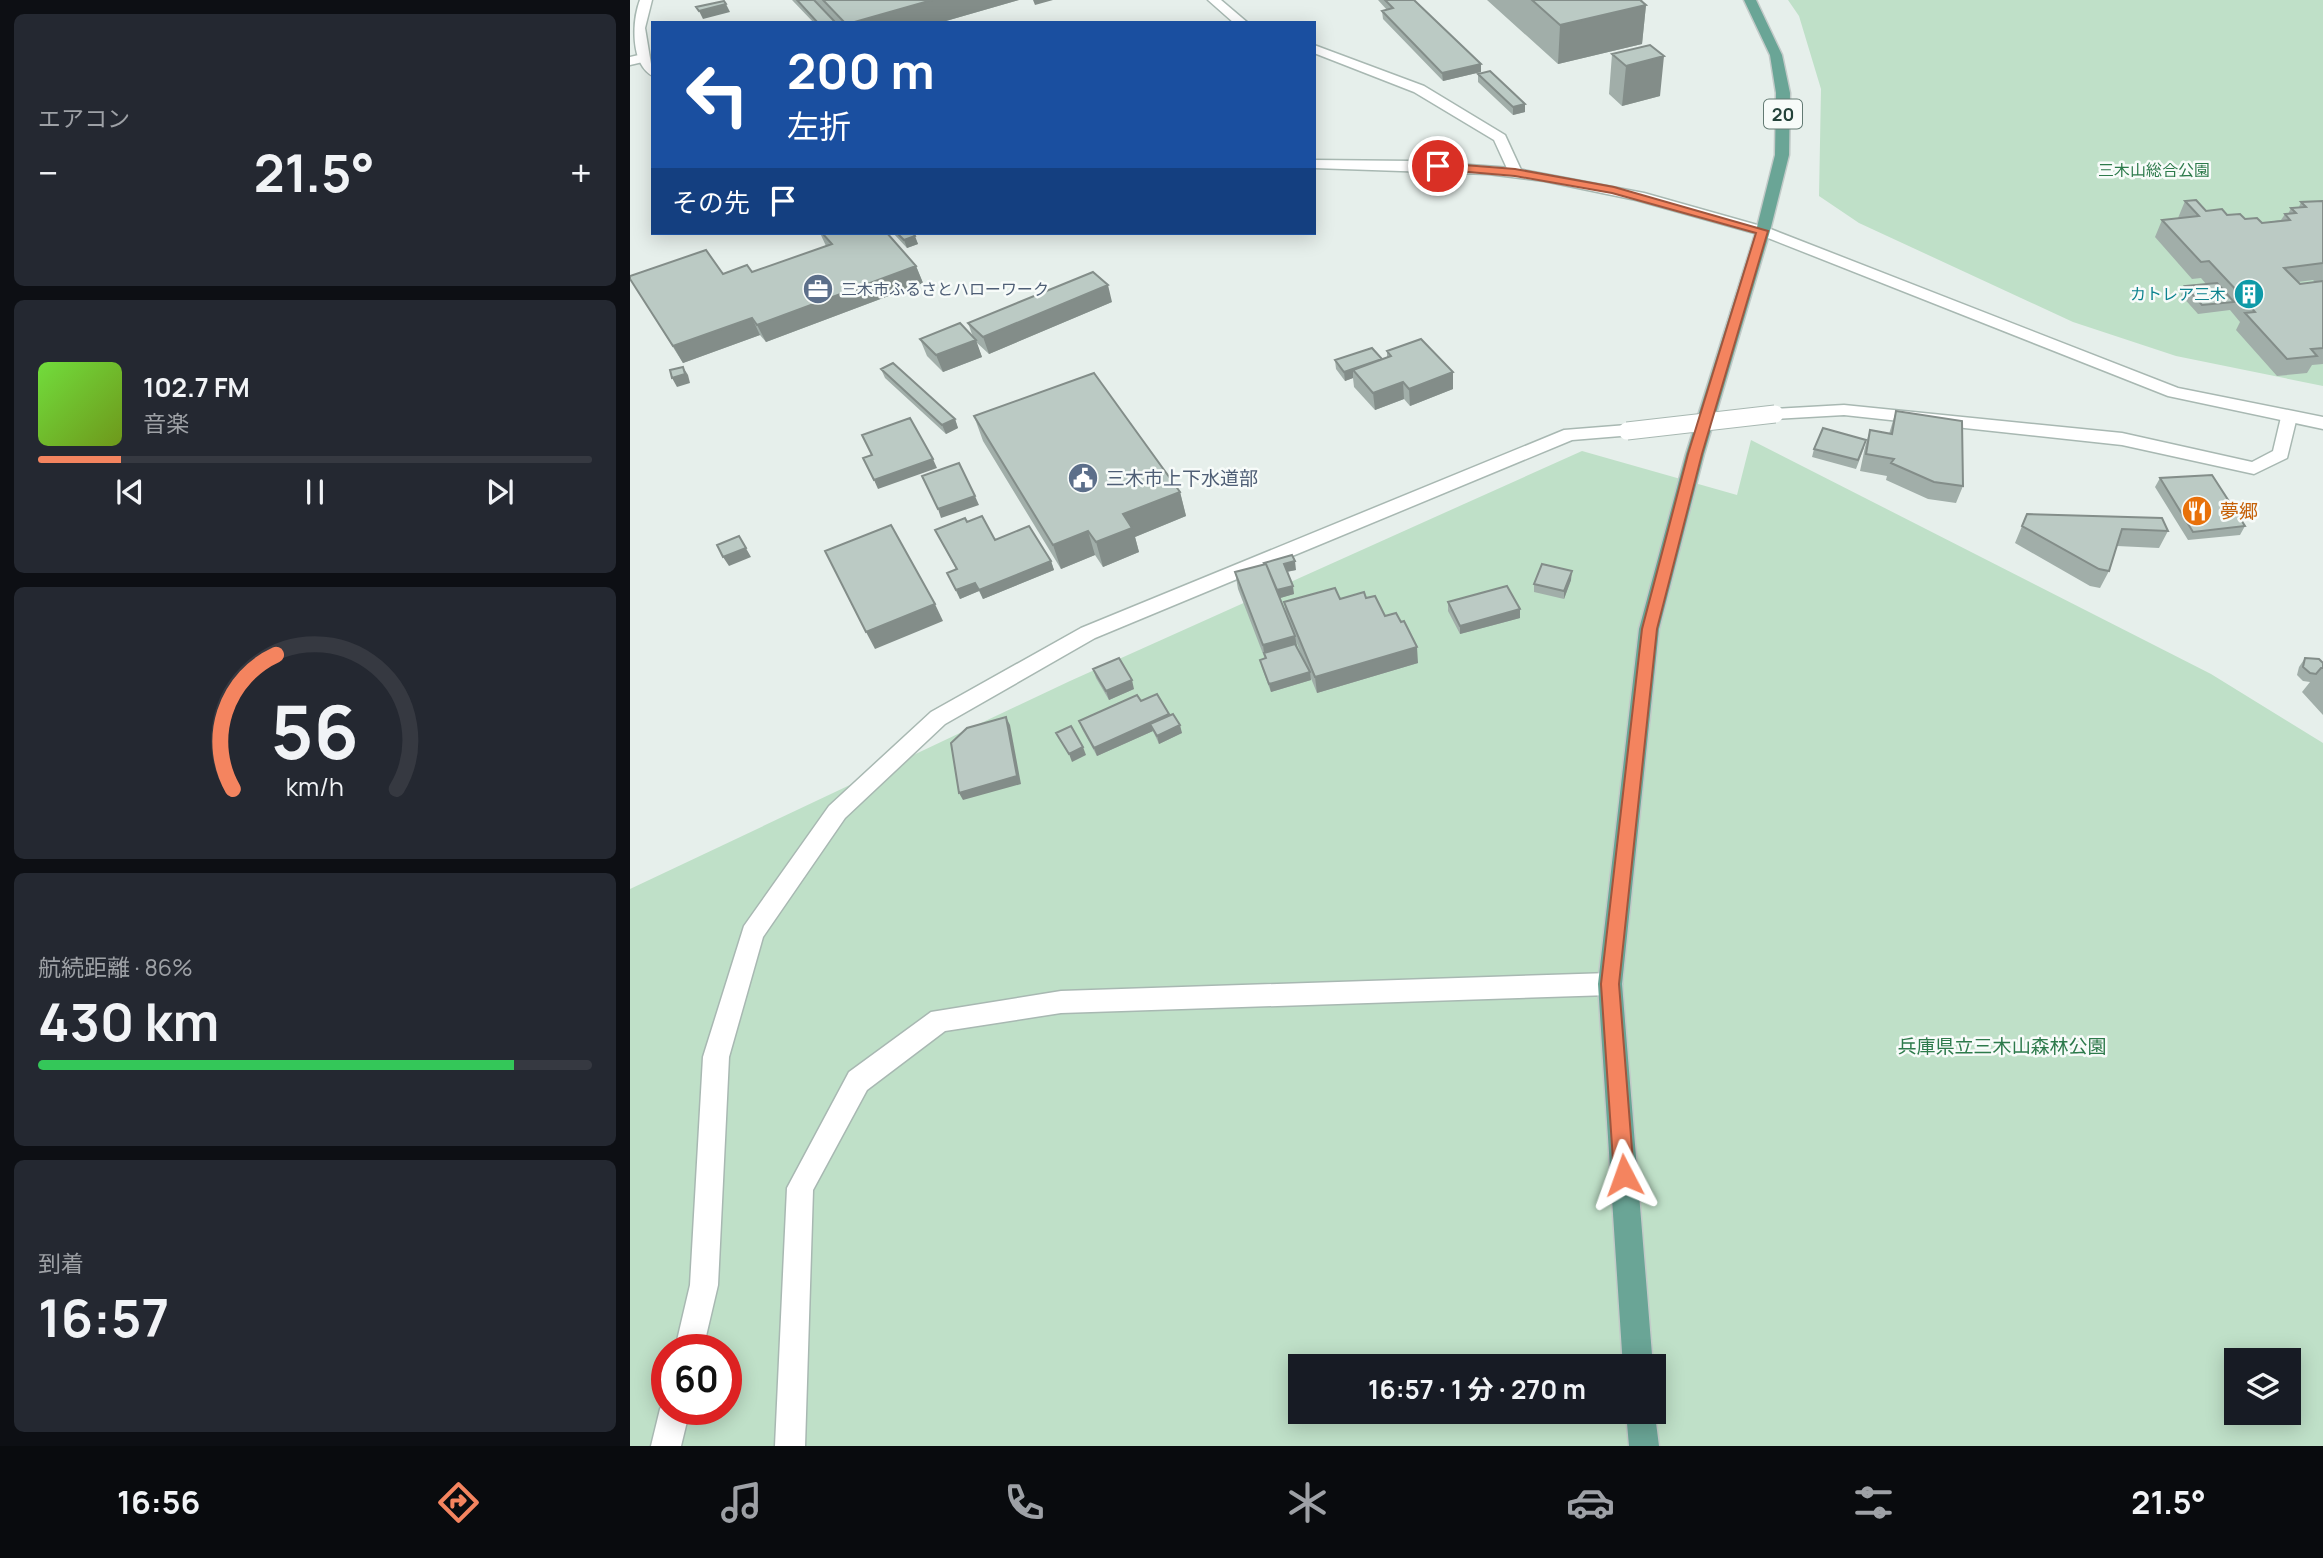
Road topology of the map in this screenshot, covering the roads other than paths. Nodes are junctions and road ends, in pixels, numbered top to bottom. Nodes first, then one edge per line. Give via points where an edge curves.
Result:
1 (1214, 0) edge
2 (1751, 0) edge
3 (645, 1) edge
4 (1240, 21) edge
5 (1316, 50) edge
6 (637, 60) edge
7 (1316, 164) edge
8 (1515, 172) junction
9 (1763, 231) junction
10 (2288, 416) junction
11 (2323, 423) edge
12 (1610, 984) junction
13 (693, 1334) edge
14 (1637, 1354) edge
15 (1642, 1424) edge
16 (671, 1425) edge
17 (666, 1446) edge
18 (790, 1446) edge
19 (1644, 1446) edge

1 - 4 street
2 - 9 main road, 20 via 1776,55 1783,93 1782,155
3 - 6 street via 639,17
5 - 8 street via 1419,89 1500,138
7 - 8 street
8 - 9 street via 1614,190
9 - 10 street via 2174,392
9 - 12 main road, 20 via 1695,454 1649,629
10 - 11 street
10 - 13 street, bridge via 2281,454 2254,467 2108,438 1844,410 1570,434 1088,633 938,718 838,812 752,933 716,1057 704,1285
12 - 14 main road, 20
12 - 18 street via 1061,1002 940,1020 858,1081 800,1188
15 - 19 main road
16 - 17 street

